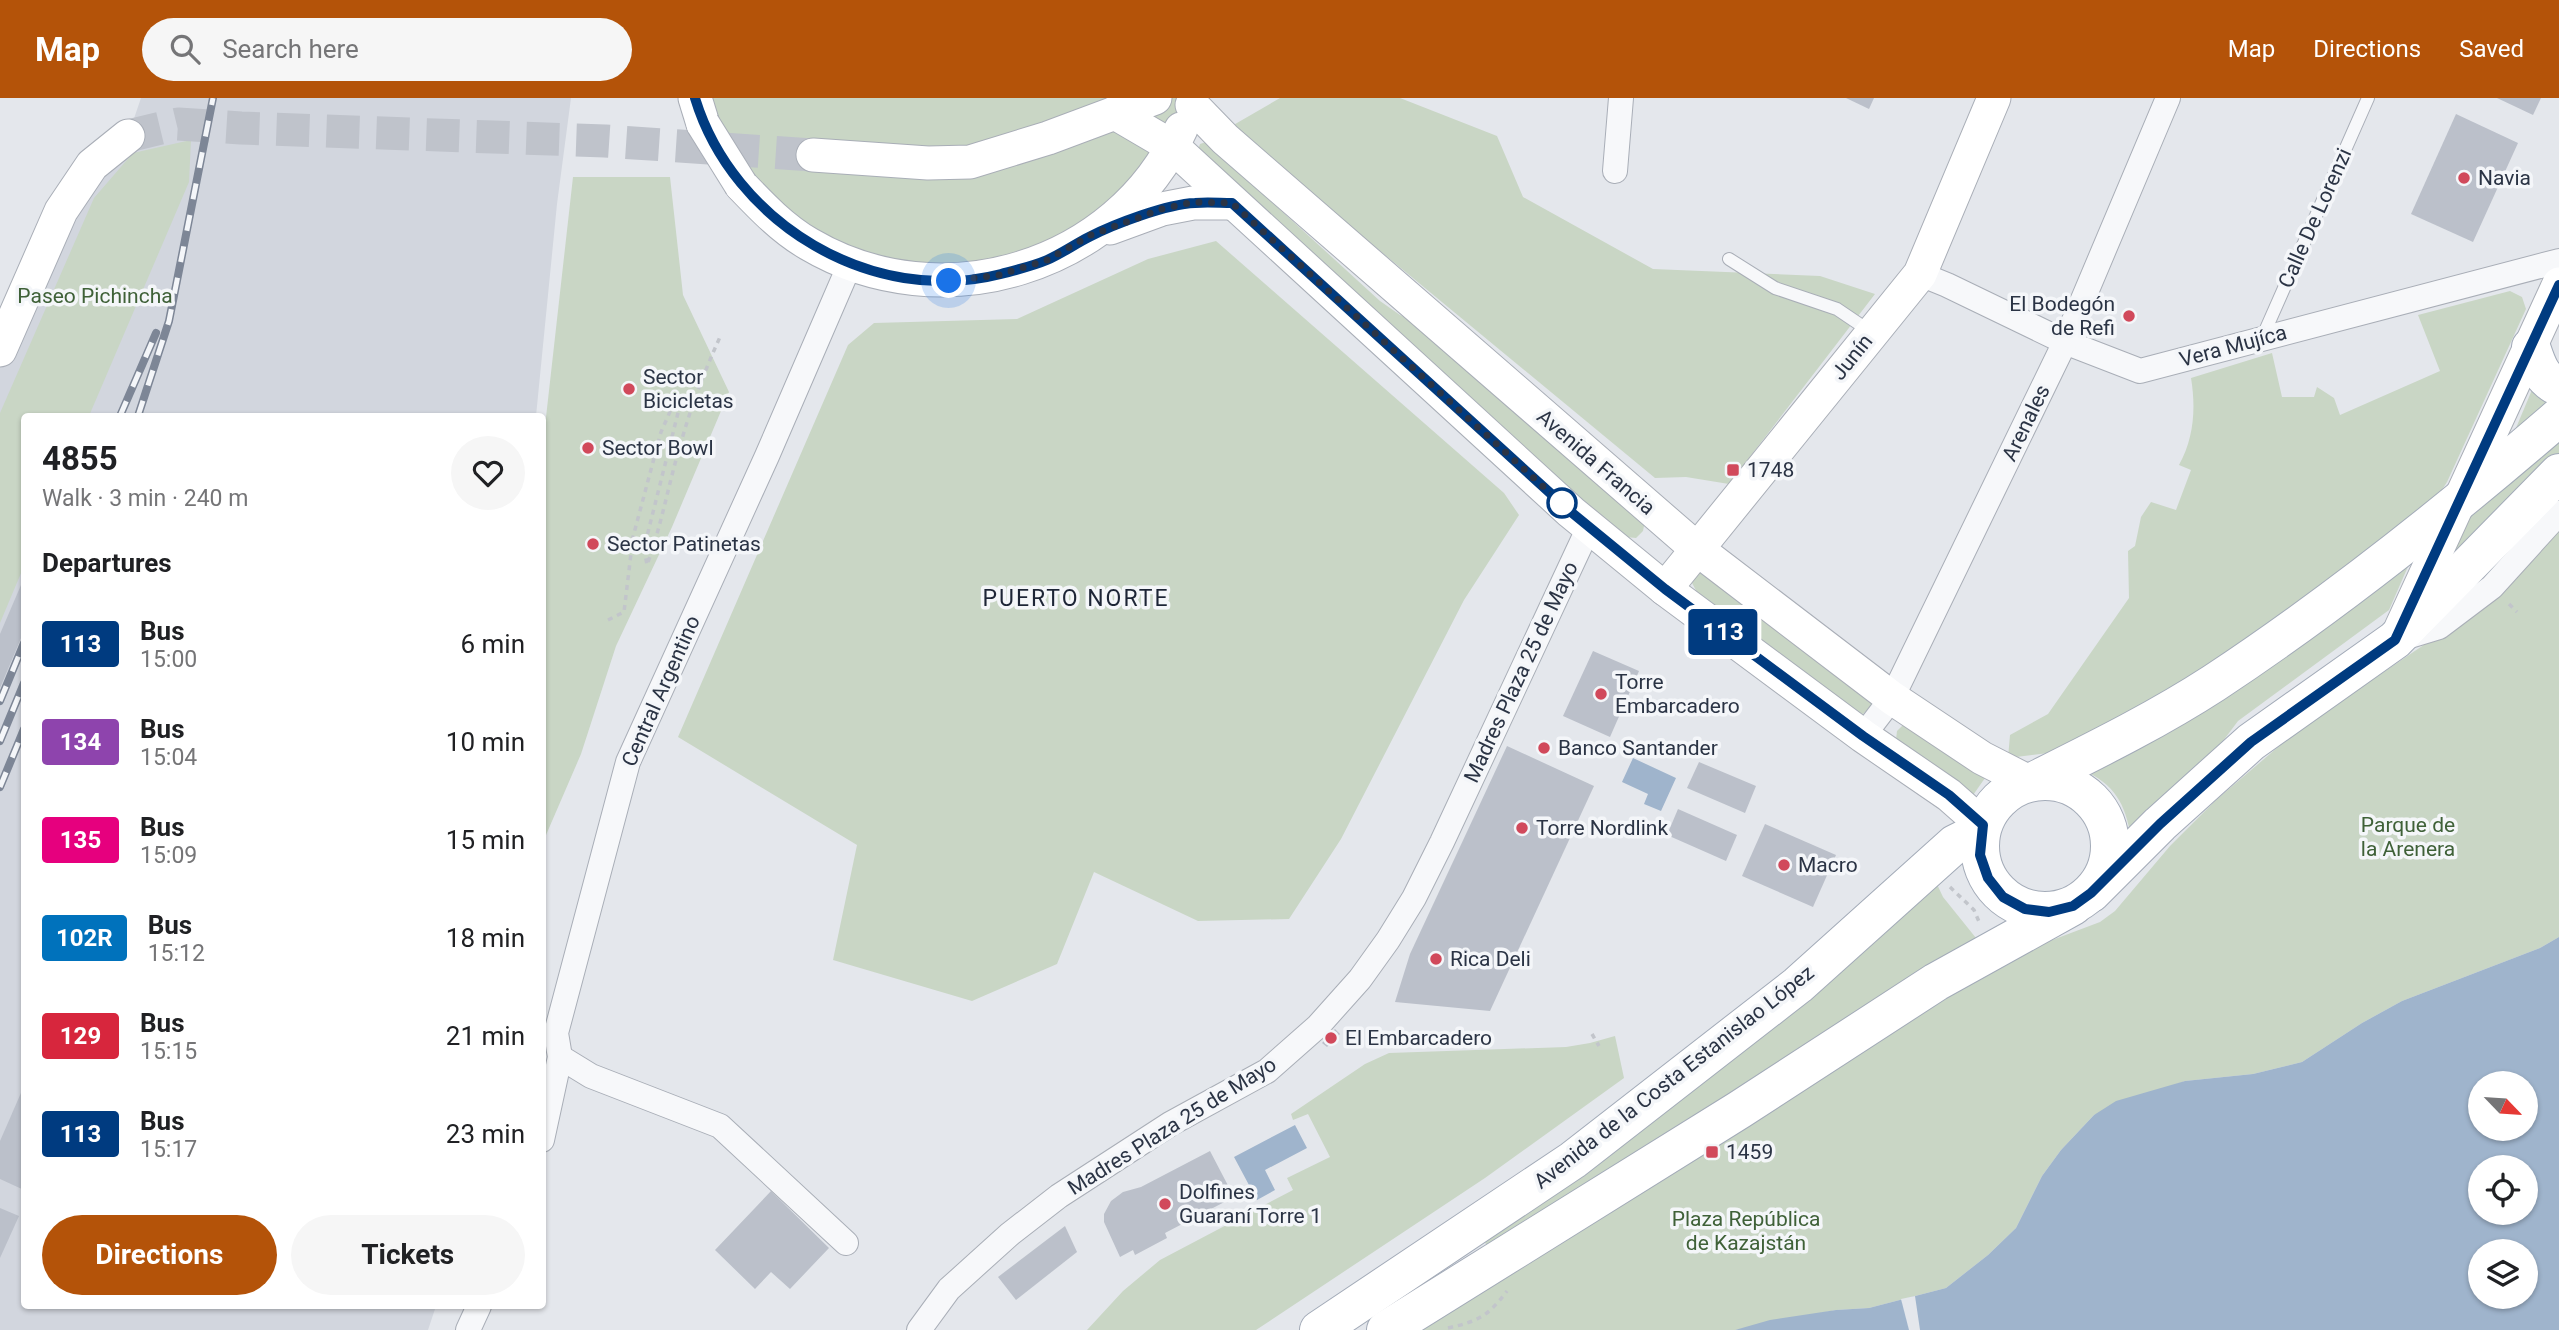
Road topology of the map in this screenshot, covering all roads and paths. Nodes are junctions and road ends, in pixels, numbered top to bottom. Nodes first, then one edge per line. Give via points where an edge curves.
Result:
1 (1155, 98) edge
2 (1621, 98) edge
3 (1994, 98) edge
4 (2168, 98) edge
5 (2368, 98) edge
6 (1193, 101) edge
7 (699, 111) edge
8 (1115, 113) junction
9 (128, 136) tunnel mouth
10 (1173, 147) junction
11 (813, 155) tunnel mouth
12 (1615, 171) dead end
13 (1232, 203) junction
14 (1091, 235) junction
15 (1729, 259) dead end
16 (2559, 261) edge
17 (850, 264) junction
18 (1920, 274) junction
19 (2559, 285) edge
20 (1872, 332) junction
21 (720, 337) dead end
22 (2262, 339) junction
23 (2065, 342) junction
24 (2531, 347) junction
25 (1, 348) edge
26 (2559, 387) edge
27 (2559, 417) edge
28 (2559, 473) edge
29 (2459, 502) junction
30 (1644, 504) junction
31 (2559, 513) edge
32 (1601, 536) junction
33 (1697, 549) junction
34 (1665, 589) junction
35 (608, 620) dead end
36 (2395, 640) junction
37 (1892, 698) junction
38 (1863, 736) junction
39 (2032, 781) junction
40 (1982, 828) junction
41 (1947, 885) dead end
42 (2082, 900) junction
43 (1985, 934) dead end
44 (1592, 1034) dead end
45 (1599, 1046) dead end
46 (560, 1057) junction
47 (546, 1122) edge
48 (846, 1243) dead end
49 (478, 1309) edge
50 (468, 1330) edge
51 (919, 1330) edge
52 (1320, 1330) edge
53 (1386, 1330) edge

1 - 8 main road
2 - 12 street
3 - 18 main road, Junín
4 - 23 street, Arenales
5 - 22 lane, Calle De Lorenzi
6 - 10 main road
6 - 30 main road, Avenida Francia via 1225,139
7 - 17 main road, bridge via 741,185 772,218 809,244
8 - 10 main road
8 - 11 main road via 970,162
9 - 25 main road via 92,164 61,211
10 - 13 main road
10 - 14 main road via 1120,213
13 - 14 main road via 1193,202 1162,209
13 - 32 main road
14 - 17 main road via 1047,260 999,275 949,281 899,277
15 - 20 lane via 1775,288 1837,309
16 - 22 street, Vera Mujíca
17 - 46 street, Central Argentino via 628,762 556,1033
18 - 20 main road, Junín
18 - 23 street, Vera Mujíca
19 - 24 main road
20 - 33 main road, Junín
21 - 35 path via 682,439 647,565 643,548 681,401 677,396 661,432 633,537 624,612
22 - 23 street, Vera Mujíca via 2140,371
23 - 37 street, Arenales
24 - 26 main road via 2539,370
24 - 29 main road
27 - 29 main road
28 - 36 main road
29 - 36 main road
29 - 39 main road via 2212,684
30 - 32 main road via 1656,530 1653,546 1646,552 1633,554
30 - 33 main road, Avenida Francia
31 - 36 street via 2492,587 2439,627
32 - 34 main road
32 - 51 street, Madres Plaza 25 de Mayo via 1414,898 1360,979 1318,1026 1267,1071 1170,1124 1059,1196 1010,1234 949,1289
33 - 34 main road, Junín
33 - 37 main road, Avenida Francia
34 - 38 main road
36 - 42 main road via 2251,742
37 - 38 street, Arenales
37 - 39 main road, Avenida Francia via 1982,758
38 - 40 main road via 1949,795
39 - 40 main road via 2009,790 1993,805
39 - 42 main road via 2081,790 2099,807 2109,828 2111,851 2104,874
40 - 42 main road via 1980,855 1988,878 2003,897 2025,909 2049,912
40 - 52 main road, Avenida de la Costa Estanislao López via 1955,844 1798,985 1573,1160
41 - 43 path via 1974,910
42 - 53 main road via 1936,982
44 - 45 path
46 - 47 street, Central Argentino
46 - 48 street via 591,1076 720,1126
49 - 50 street

